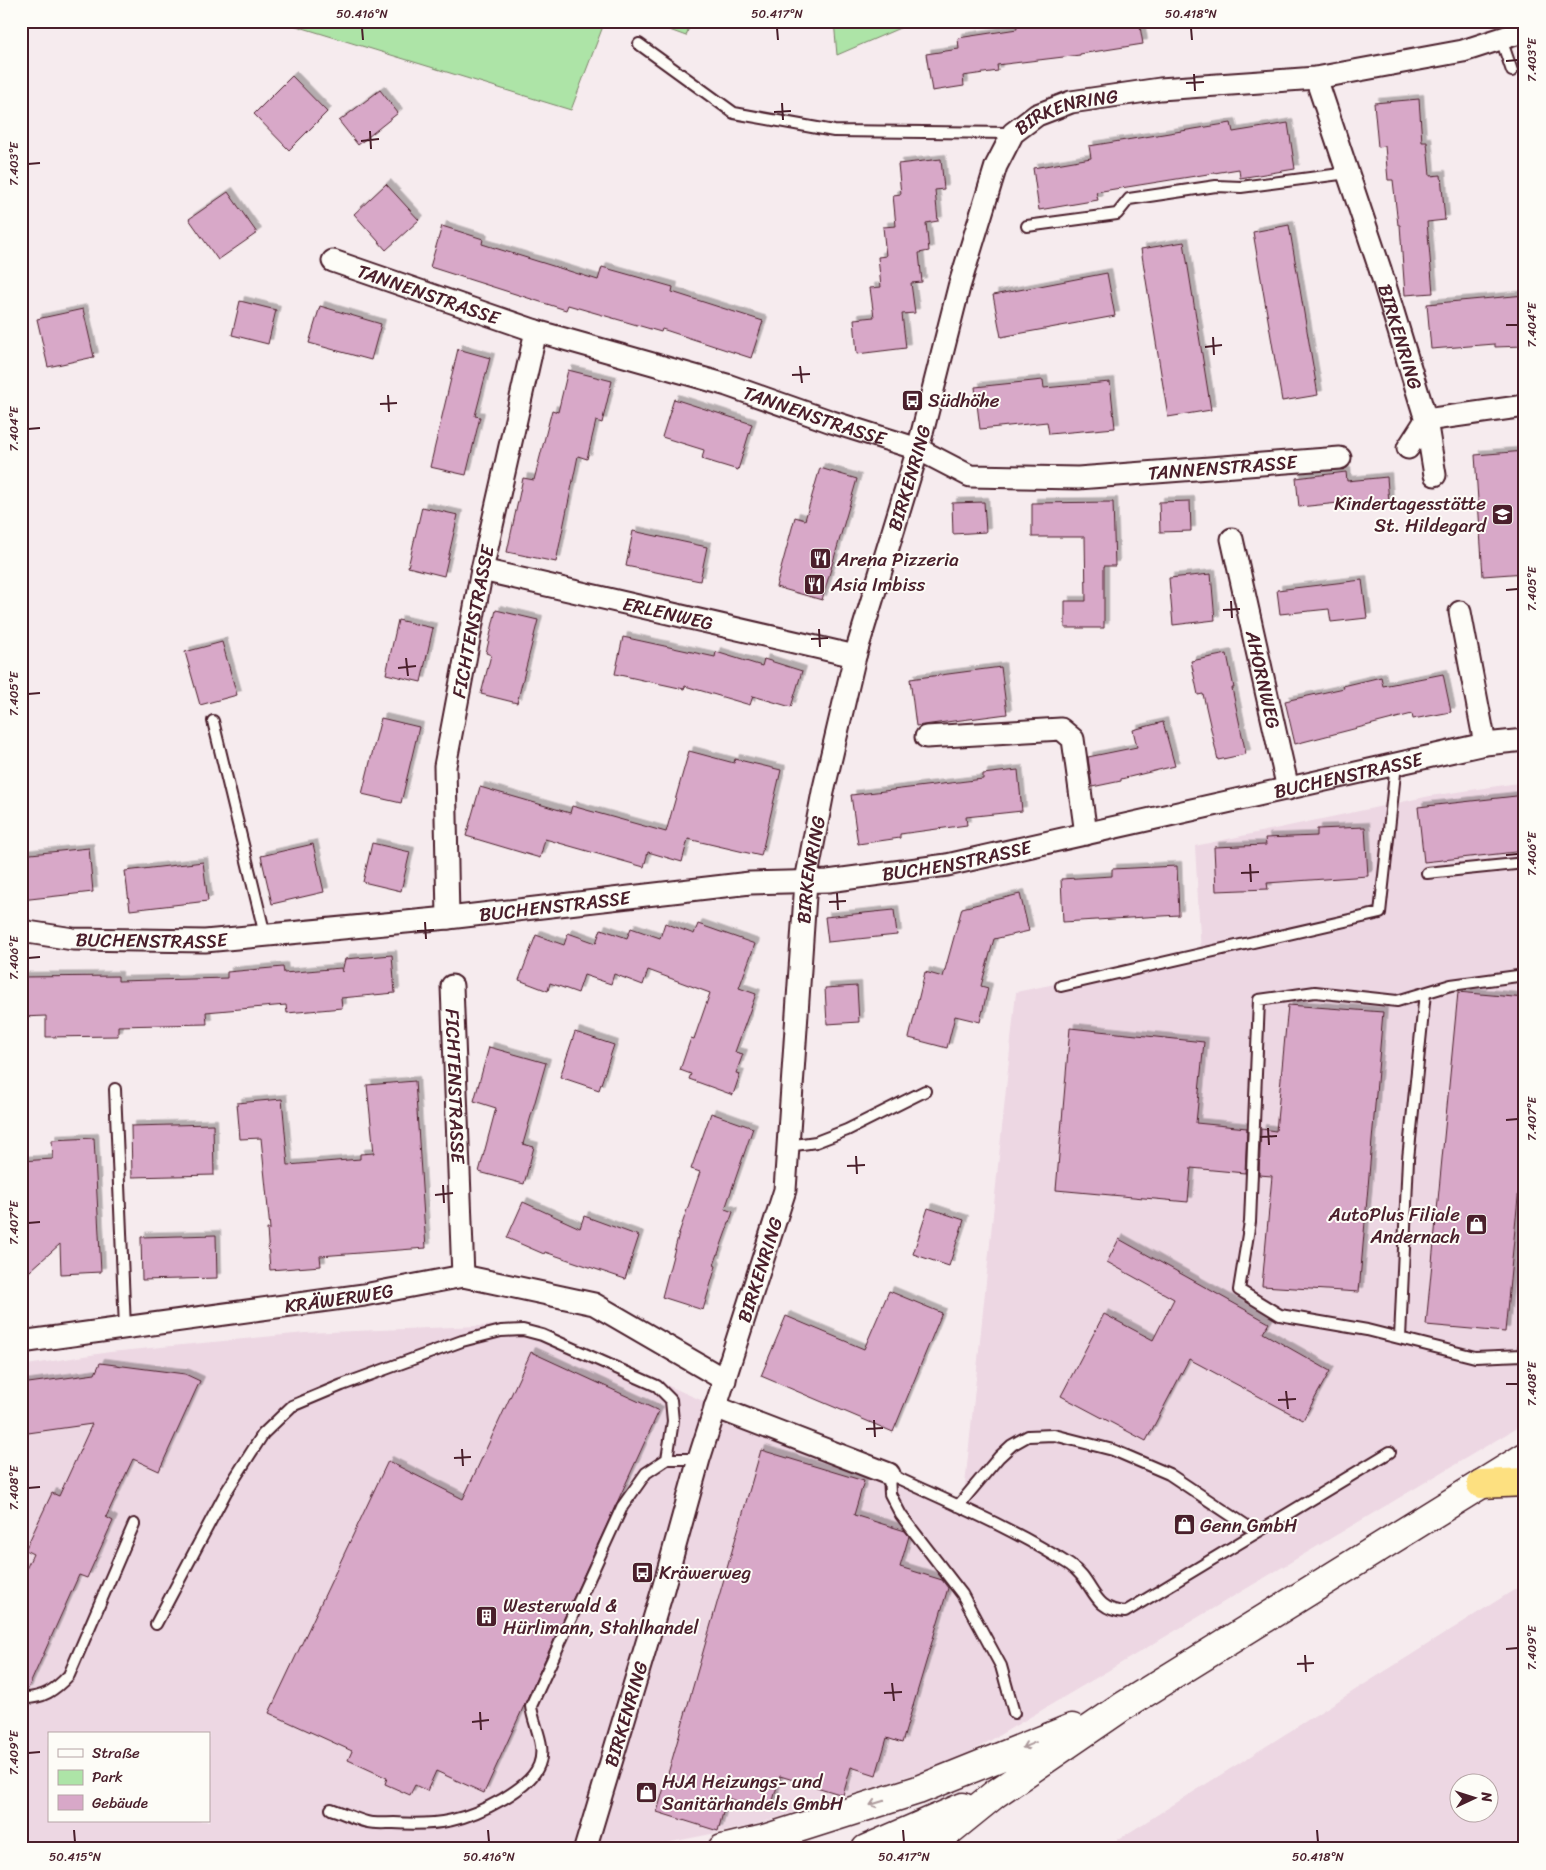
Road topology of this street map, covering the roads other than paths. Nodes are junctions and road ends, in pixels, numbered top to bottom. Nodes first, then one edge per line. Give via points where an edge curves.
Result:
1 (1525, 30) edge
2 (1500, 38) junction
3 (638, 44) dead end
4 (1512, 71) dead end
5 (1316, 78) junction
6 (1013, 133) junction
7 (1348, 173) junction
8 (1027, 226) dead end
9 (333, 261) dead end
10 (536, 331) junction
11 (1525, 406) edge
12 (1426, 420) junction
13 (1408, 448) dead end
14 (918, 449) junction
15 (1340, 458) dead end
16 (1435, 476) dead end
17 (1232, 539) dead end
18 (482, 570) junction
19 (1460, 612) dead end
20 (855, 656) junction
21 (213, 721) dead end
22 (926, 737) dead end
23 (1525, 740) edge
24 (1485, 744) junction
25 (1396, 764) junction
26 (1288, 790) junction
27 (1086, 834) junction
28 (1525, 862) edge
29 (1427, 873) dead end
30 (806, 881) junction
31 (448, 918) junction
32 (21, 931) edge
33 (265, 935) junction
34 (1525, 975) edge
35 (452, 986) dead end
36 (1061, 986) dead end
37 (1425, 993) junction
38 (115, 1089) dead end
39 (925, 1091) dead end
40 (788, 1146) junction
41 (463, 1276) junction
42 (125, 1328) junction
43 (1400, 1338) junction
44 (21, 1342) edge
45 (1525, 1344) edge
46 (724, 1380) junction
47 (715, 1407) junction
48 (1390, 1452) dead end
49 (1525, 1456) edge
50 (668, 1459) junction
51 (699, 1460) junction
52 (889, 1474) junction
53 (1525, 1482) edge
54 (1481, 1484) junction
55 (958, 1506) junction
56 (134, 1524) dead end
57 (1256, 1532) junction
58 (156, 1624) dead end
59 (21, 1698) edge
60 (1122, 1707) junction
61 (1014, 1713) dead end
62 (995, 1794) junction
63 (331, 1809) dead end
64 (585, 1849) edge
65 (722, 1849) edge
66 (866, 1849) edge
67 (927, 1849) edge

1 - 2 street
2 - 4 lane
2 - 5 street via 1463,51
3 - 6 lane via 734,113 834,131
5 - 6 street, BIRKENRING via 1160,88 1071,102 1037,115
5 - 7 street, BIRKENRING
6 - 14 street, BIRKENRING via 996,166 959,287
7 - 8 lane via 1241,187 1216,186 1129,199 1117,214
7 - 12 street, BIRKENRING
9 - 10 street, TANNENSTRASSE
10 - 14 street, TANNENSTRASSE via 727,386
10 - 18 street, FICHTENSTRASSE
11 - 12 street
12 - 13 street
12 - 16 street, BIRKENRING
14 - 15 street, TANNENSTRASSE via 970,476 1078,478
14 - 20 street, BIRKENRING
17 - 26 street, AHORNWEG
18 - 20 street, ERLENWEG
18 - 31 street, FICHTENSTRASSE via 445,766
19 - 24 street
20 - 30 street, BIRKENRING
21 - 33 lane
22 - 27 street via 1061,729 1073,738
23 - 24 street, BUCHENSTRASSE
24 - 25 street, BUCHENSTRASSE
25 - 26 street, BUCHENSTRASSE
25 - 36 lane via 1380,913
26 - 27 street, BUCHENSTRASSE
27 - 30 street, BUCHENSTRASSE via 947,865
28 - 29 lane
30 - 31 street, BUCHENSTRASSE via 750,883
30 - 40 street, BIRKENRING
31 - 33 street, BUCHENSTRASSE
32 - 33 street, BUCHENSTRASSE via 73,939 205,941
34 - 37 lane via 1451,985
35 - 41 street, FICHTENSTRASSE
37 - 43 lane via 1408,1159
37 - 43 lane via 1397,1001 1315,992 1260,1000 1250,1222 1239,1290 1280,1315
38 - 42 lane
39 - 40 lane via 847,1130 816,1142
40 - 46 street, BIRKENRING via 785,1190
41 - 42 street, KRÄWERWEG via 364,1295
41 - 46 street, KRÄWERWEG via 594,1304
42 - 44 street, KRÄWERWEG
43 - 45 lane via 1475,1357 1523,1355
46 - 47 street, BIRKENRING
47 - 51 street, BIRKENRING
47 - 52 street
48 - 57 lane
49 - 54 main road
50 - 51 lane
50 - 58 lane via 673,1421 671,1400 657,1386 583,1352 523,1330 502,1330 462,1341 292,1406 263,1434 226,1492
50 - 63 lane via 646,1473 622,1507 534,1699 532,1718 542,1750 539,1765 530,1779 481,1812 449,1822 367,1822
51 - 64 street, BIRKENRING
52 - 55 lane
52 - 61 lane via 890,1494 901,1515 962,1594 1001,1666
53 - 54 highway
54 - 60 main road
55 - 57 lane via 1012,1445 1028,1436 1054,1435 1113,1450 1169,1474
55 - 57 lane via 1008,1528 1076,1569 1102,1606 1113,1611 1125,1612
56 - 59 lane via 69,1675 56,1690
60 - 62 main road
60 -> 65 main road via 918,1790 764,1839
62 - 66 main road
62 - 67 main road

